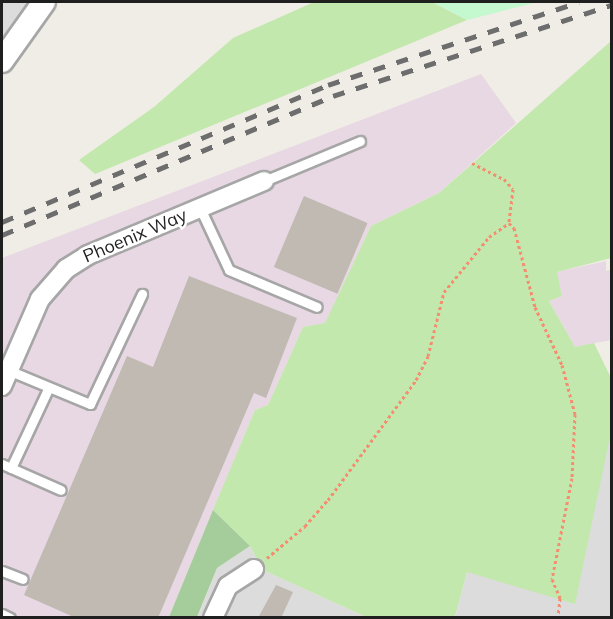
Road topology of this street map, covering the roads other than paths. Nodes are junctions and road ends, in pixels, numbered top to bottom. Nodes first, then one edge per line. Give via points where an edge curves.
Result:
1 (44, 2) edge
2 (2, 61) edge
3 (360, 141) dead end
4 (264, 181) joint
5 (200, 208) junction
6 (142, 294) dead end
7 (317, 307) dead end
8 (5, 378) edge
9 (50, 387) junction
10 (2, 464) edge
11 (11, 468) junction
12 (61, 490) dead end
13 (254, 569) road end
14 (2, 571) edge
15 (22, 579) dead end
16 (2, 614) edge
17 (10, 618) edge
18 (213, 618) edge

1 - 2 street
3 - 4 lane
4 - 5 street, Phoenix Way
5 - 7 lane via 229,270
5 - 8 street, Phoenix Way via 88,255 66,269 40,299
6 - 9 lane via 90,404
8 - 9 lane
9 - 11 lane
10 - 11 lane
11 - 12 lane
13 - 18 street via 228,586
14 - 15 lane
16 - 17 lane

